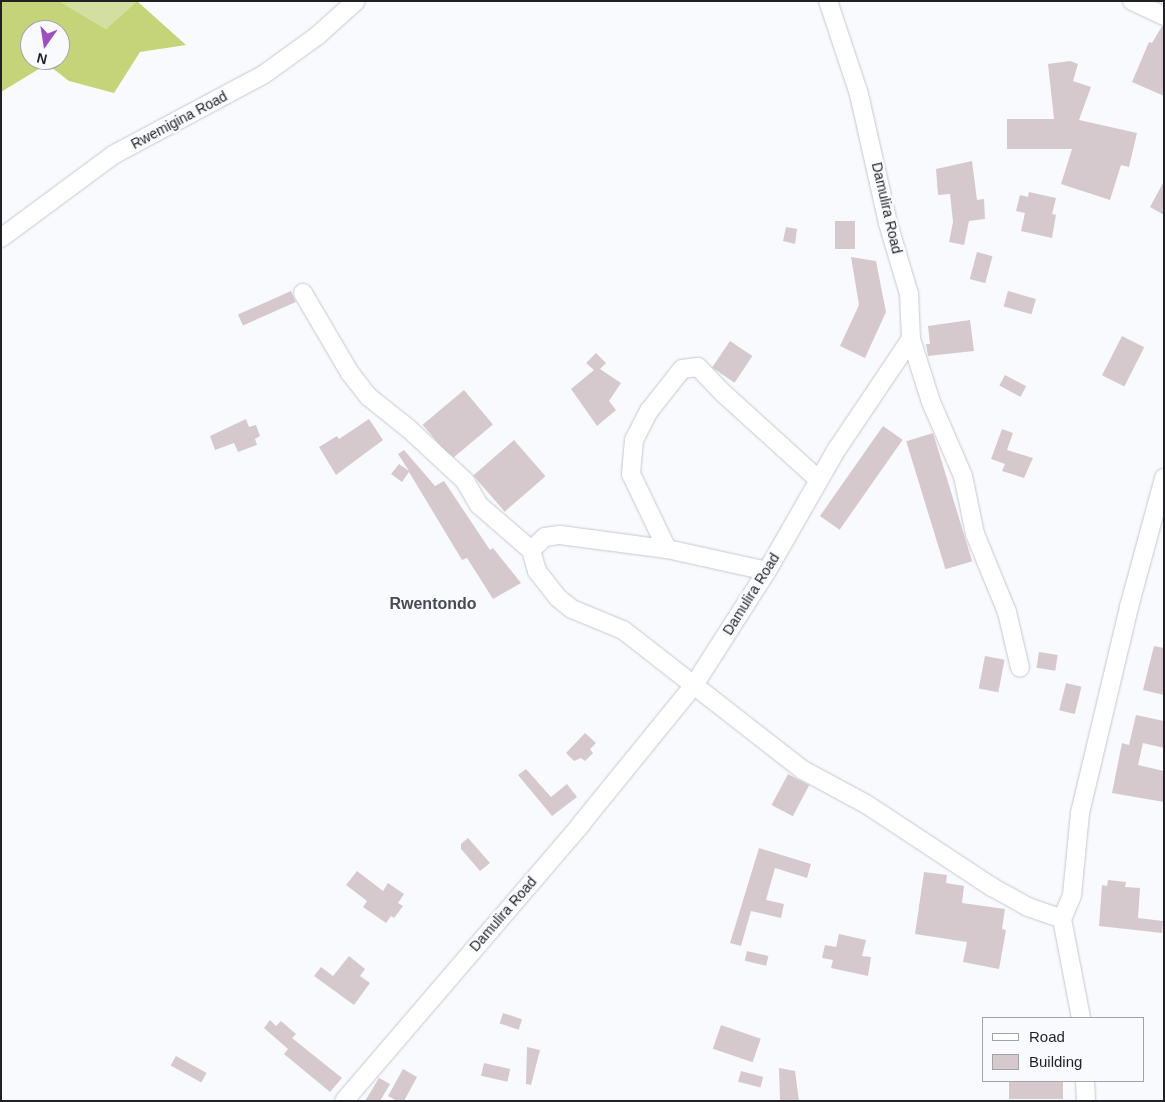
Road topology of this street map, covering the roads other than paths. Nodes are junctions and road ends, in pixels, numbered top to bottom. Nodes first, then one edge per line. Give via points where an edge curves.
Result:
1 (356, 1) edge
2 (828, 1) edge
3 (1132, 1) edge
4 (1164, 16) edge
5 (1, 238) edge
6 (303, 293) dead end
7 (911, 339) junction
8 (1164, 478) edge
9 (818, 479) junction
10 (667, 549) junction
11 (531, 550) junction
12 (767, 571) junction
13 (1020, 668) dead end
14 (694, 685) junction
15 (1062, 919) junction
16 (1081, 1017) edge
17 (1085, 1082) edge
18 (344, 1101) edge
19 (1086, 1101) edge

1 - 5 street, Rwemigina Road via 317,36 264,75 113,155
2 - 7 street, Damulira Road via 859,94 888,223 909,294
3 - 4 street
6 - 11 street via 350,373 369,397 465,481 479,505
7 - 9 street, Damulira Road
7 - 13 street via 931,402 963,476 975,534 1008,612
8 - 15 street via 1088,775 1080,813 1072,895
9 - 10 street via 723,394 698,367 682,368 648,411 634,440 631,474
9 - 12 street, Damulira Road
10 - 11 street via 560,535 544,537
10 - 12 street
11 - 14 street via 537,571 557,597 579,612 624,630
12 - 14 street, Damulira Road
14 - 15 street via 803,770 866,804 992,887 1028,907
14 - 18 street, Damulira Road via 581,824
15 - 16 street
17 - 19 street

